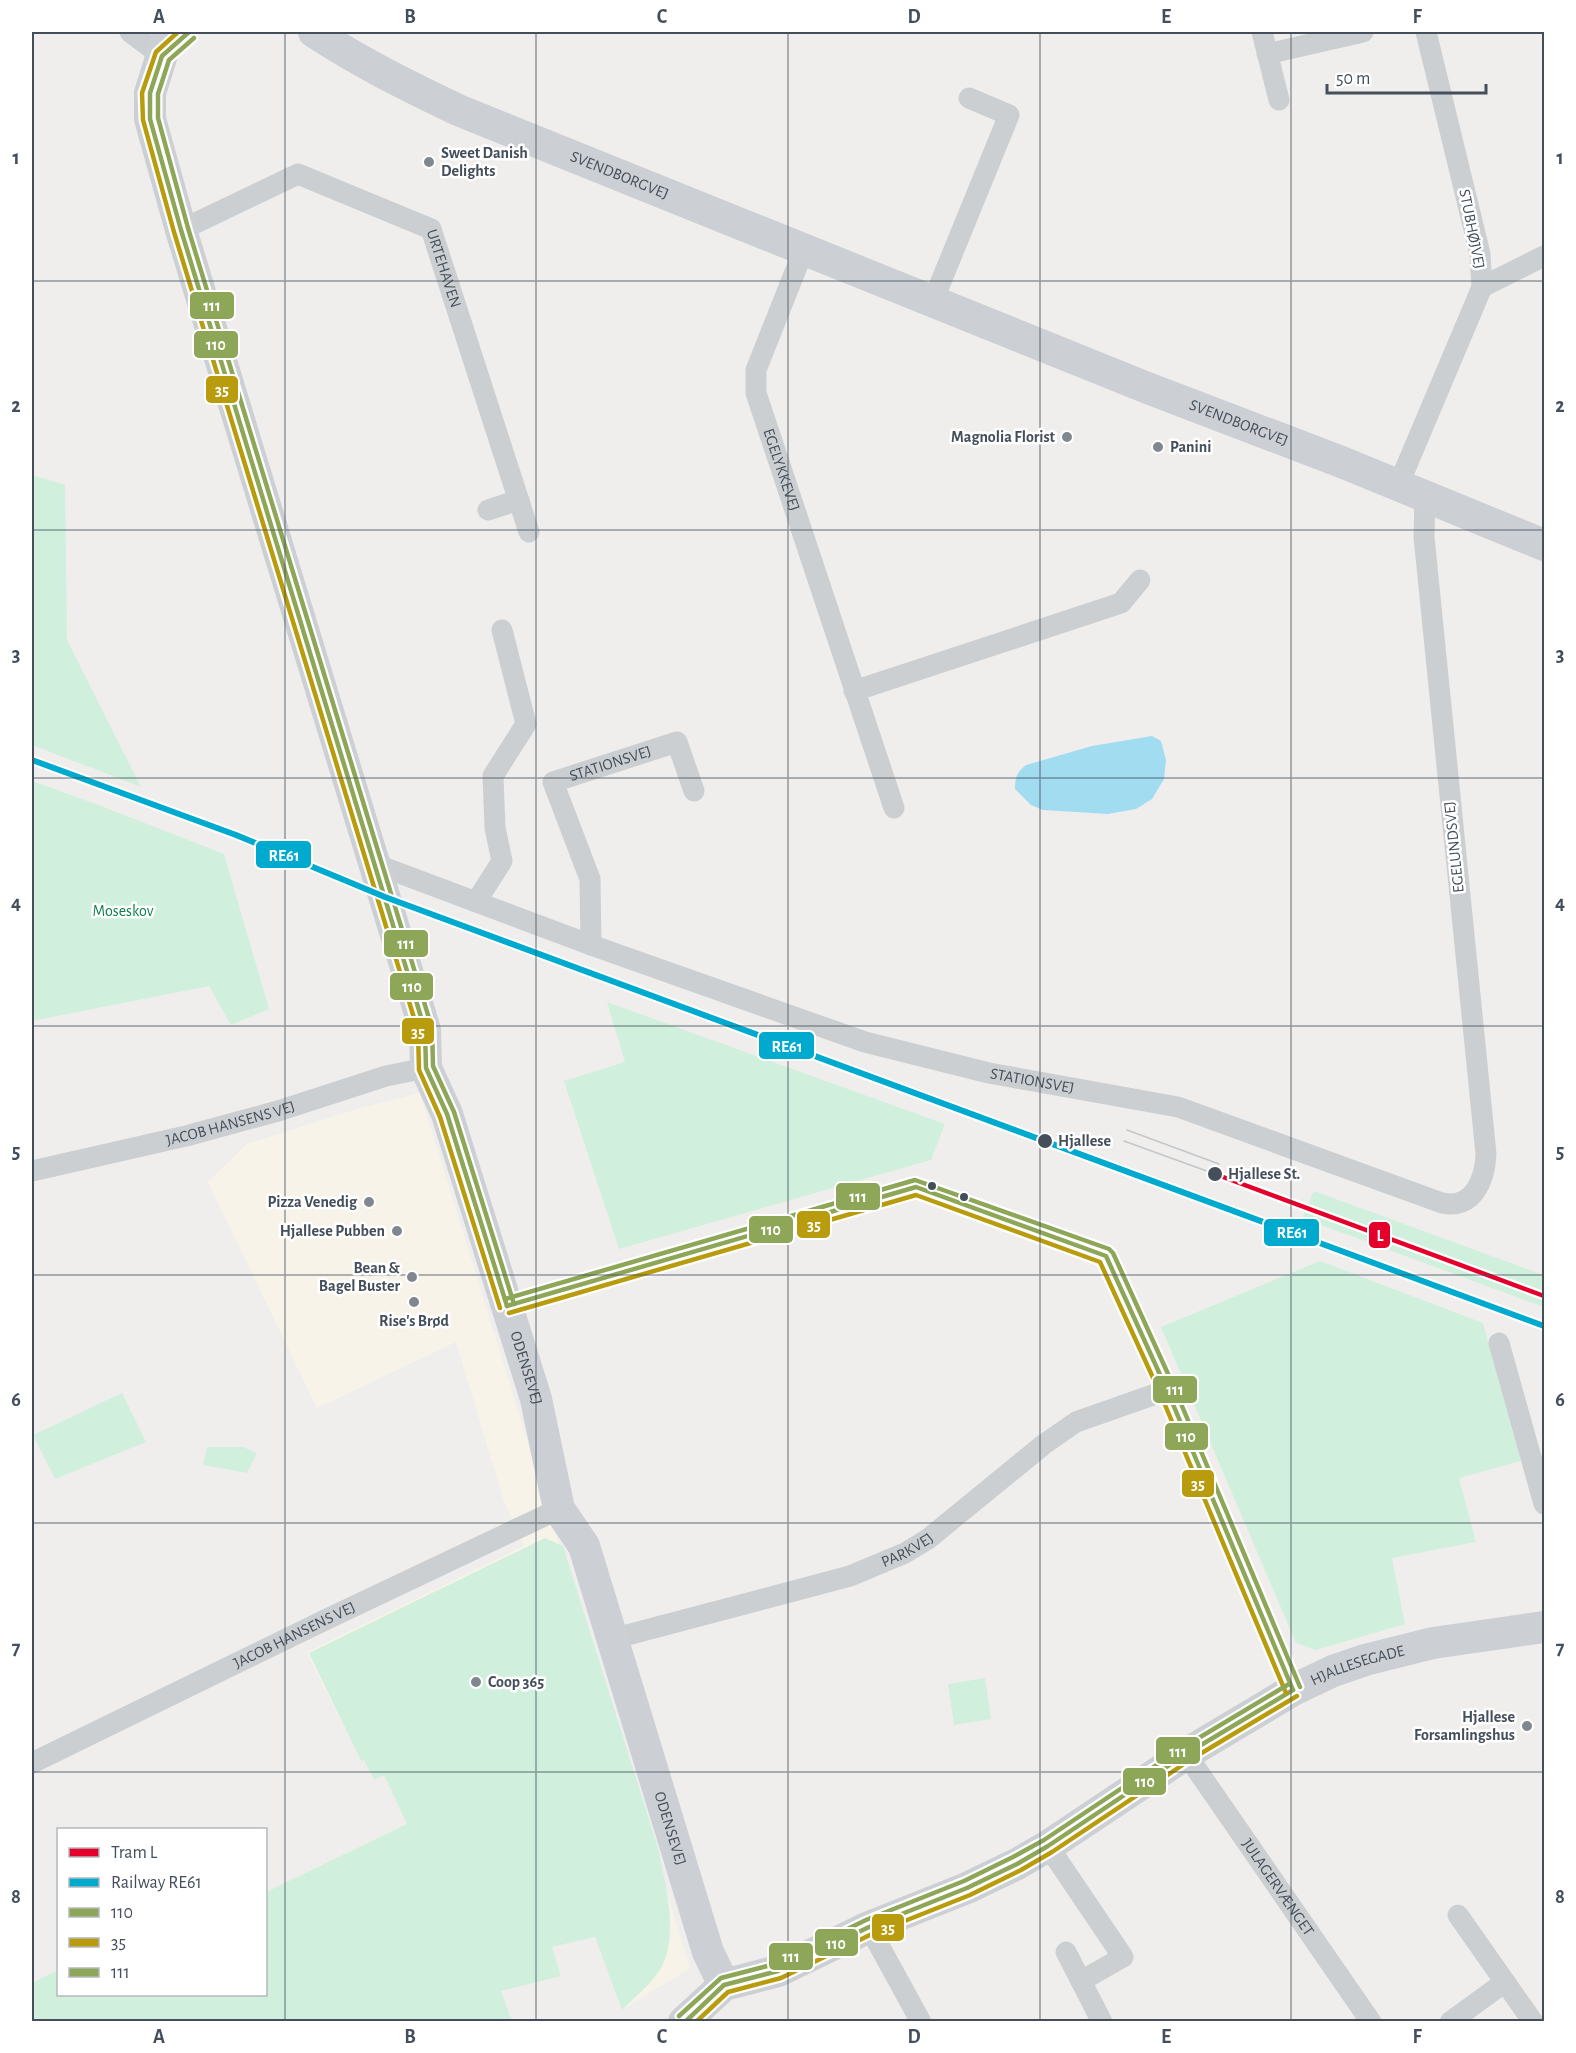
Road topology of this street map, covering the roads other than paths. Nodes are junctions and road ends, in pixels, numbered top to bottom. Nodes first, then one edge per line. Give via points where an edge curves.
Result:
1 (130, 32) edge
2 (189, 32) edge
3 (314, 32) edge
4 (1262, 32) edge
5 (1363, 32) edge
6 (1426, 32) edge
7 (166, 44) edge
8 (1267, 54) junction
9 (969, 98) dead end
10 (1279, 100) dead end
11 (181, 230) junction
12 (804, 249) junction
13 (1545, 256) edge
14 (1482, 287) junction
15 (933, 301) junction
16 (1412, 491) junction
17 (519, 500) junction
18 (488, 510) dead end
19 (529, 532) dead end
20 (1545, 545) edge
21 (1140, 580) dead end
22 (502, 630) dead end
23 (854, 691) junction
24 (694, 790) dead end
25 (894, 808) dead end
26 (375, 864) junction
27 (476, 902) junction
28 (591, 945) junction
29 (426, 1068) junction
30 (32, 1171) edge
31 (1472, 1195) joint
32 (507, 1306) junction
33 (1499, 1343) dead end
34 (1167, 1390) junction
35 (1545, 1504) edge
36 (559, 1509) junction
37 (1545, 1627) edge
38 (612, 1639) junction
39 (1293, 1690) junction
40 (1186, 1754) junction
41 (32, 1763) edge
42 (1048, 1846) junction
43 (1458, 1915) dead end
44 (869, 1928) junction
45 (1066, 1952) dead end
46 (1081, 1980) junction
47 (1505, 1982) junction
48 (724, 1985) junction
49 (684, 2022) edge
50 (921, 2022) edge
51 (1102, 2022) edge
52 (1371, 2022) edge
53 (1450, 2022) edge
54 (1533, 2022) edge

1 - 7 street
2 - 7 street
3 - 12 street, SVENDBORGVEJ via 402,84 458,110
4 - 8 street
5 - 8 street
6 - 14 street, STUBHØJVEJ via 1480,254
7 - 11 street, ODENSEVEJ via 150,93 150,119
8 - 10 street
9 - 15 street via 1009,115
11 - 17 street, URTEHAVEN via 298,174 431,230
11 - 26 street, ODENSEVEJ
12 - 15 street, SVENDBORGVEJ
12 - 23 street, EGELYKKEVEJ via 756,370 756,393
13 - 14 street
14 - 16 street, STUBHØJVEJ
15 - 16 street, SVENDBORGVEJ
16 - 20 street, SVENDBORGVEJ
16 - 31 street, EGELUNDSVEJ via 1424,537 1486,1154 1479,1186
17 - 18 street
17 - 19 street, URTEHAVEN
21 - 23 street via 1121,603
22 - 27 street via 526,724 493,776 495,828 502,861
23 - 25 street, EGELYKKEVEJ
24 - 28 street, STATIONSVEJ via 677,742 553,782 590,879
26 - 27 street, STATIONSVEJ
26 - 29 street, ODENSEVEJ via 425,1030
27 - 28 street, STATIONSVEJ
28 - 31 street, STATIONSVEJ via 865,1042 989,1073 1178,1107 1442,1203 1457,1204
29 - 30 street, JACOB HANSENS VEJ via 386,1076 186,1136
29 - 32 street, ODENSEVEJ via 447,1114
32 - 34 street via 916,1186 1106,1256
32 - 36 street, ODENSEVEJ via 536,1398
33 - 35 street
34 - 38 street, PARKVEJ via 1076,1422 905,1553 850,1576
34 - 39 street
36 - 38 street, ODENSEVEJ via 584,1546
36 - 41 street, JACOB HANSENS VEJ
37 - 39 street, HJALLESEGADE via 1399,1651 1333,1671
38 - 48 street, ODENSEVEJ via 708,1952
39 - 40 street, HJALLESEGADE
40 - 42 street, HJALLESEGADE
40 - 52 street, JULAGERVÆNGET
42 - 44 street, HJALLESEGADE via 967,1888
42 - 46 street via 1123,1957
43 - 47 street
44 - 48 street, HJALLESEGADE via 778,1971
44 - 50 street
45 - 46 street
46 - 51 street
47 - 53 street
47 - 54 street
48 - 49 street, HJALLESEGADE

